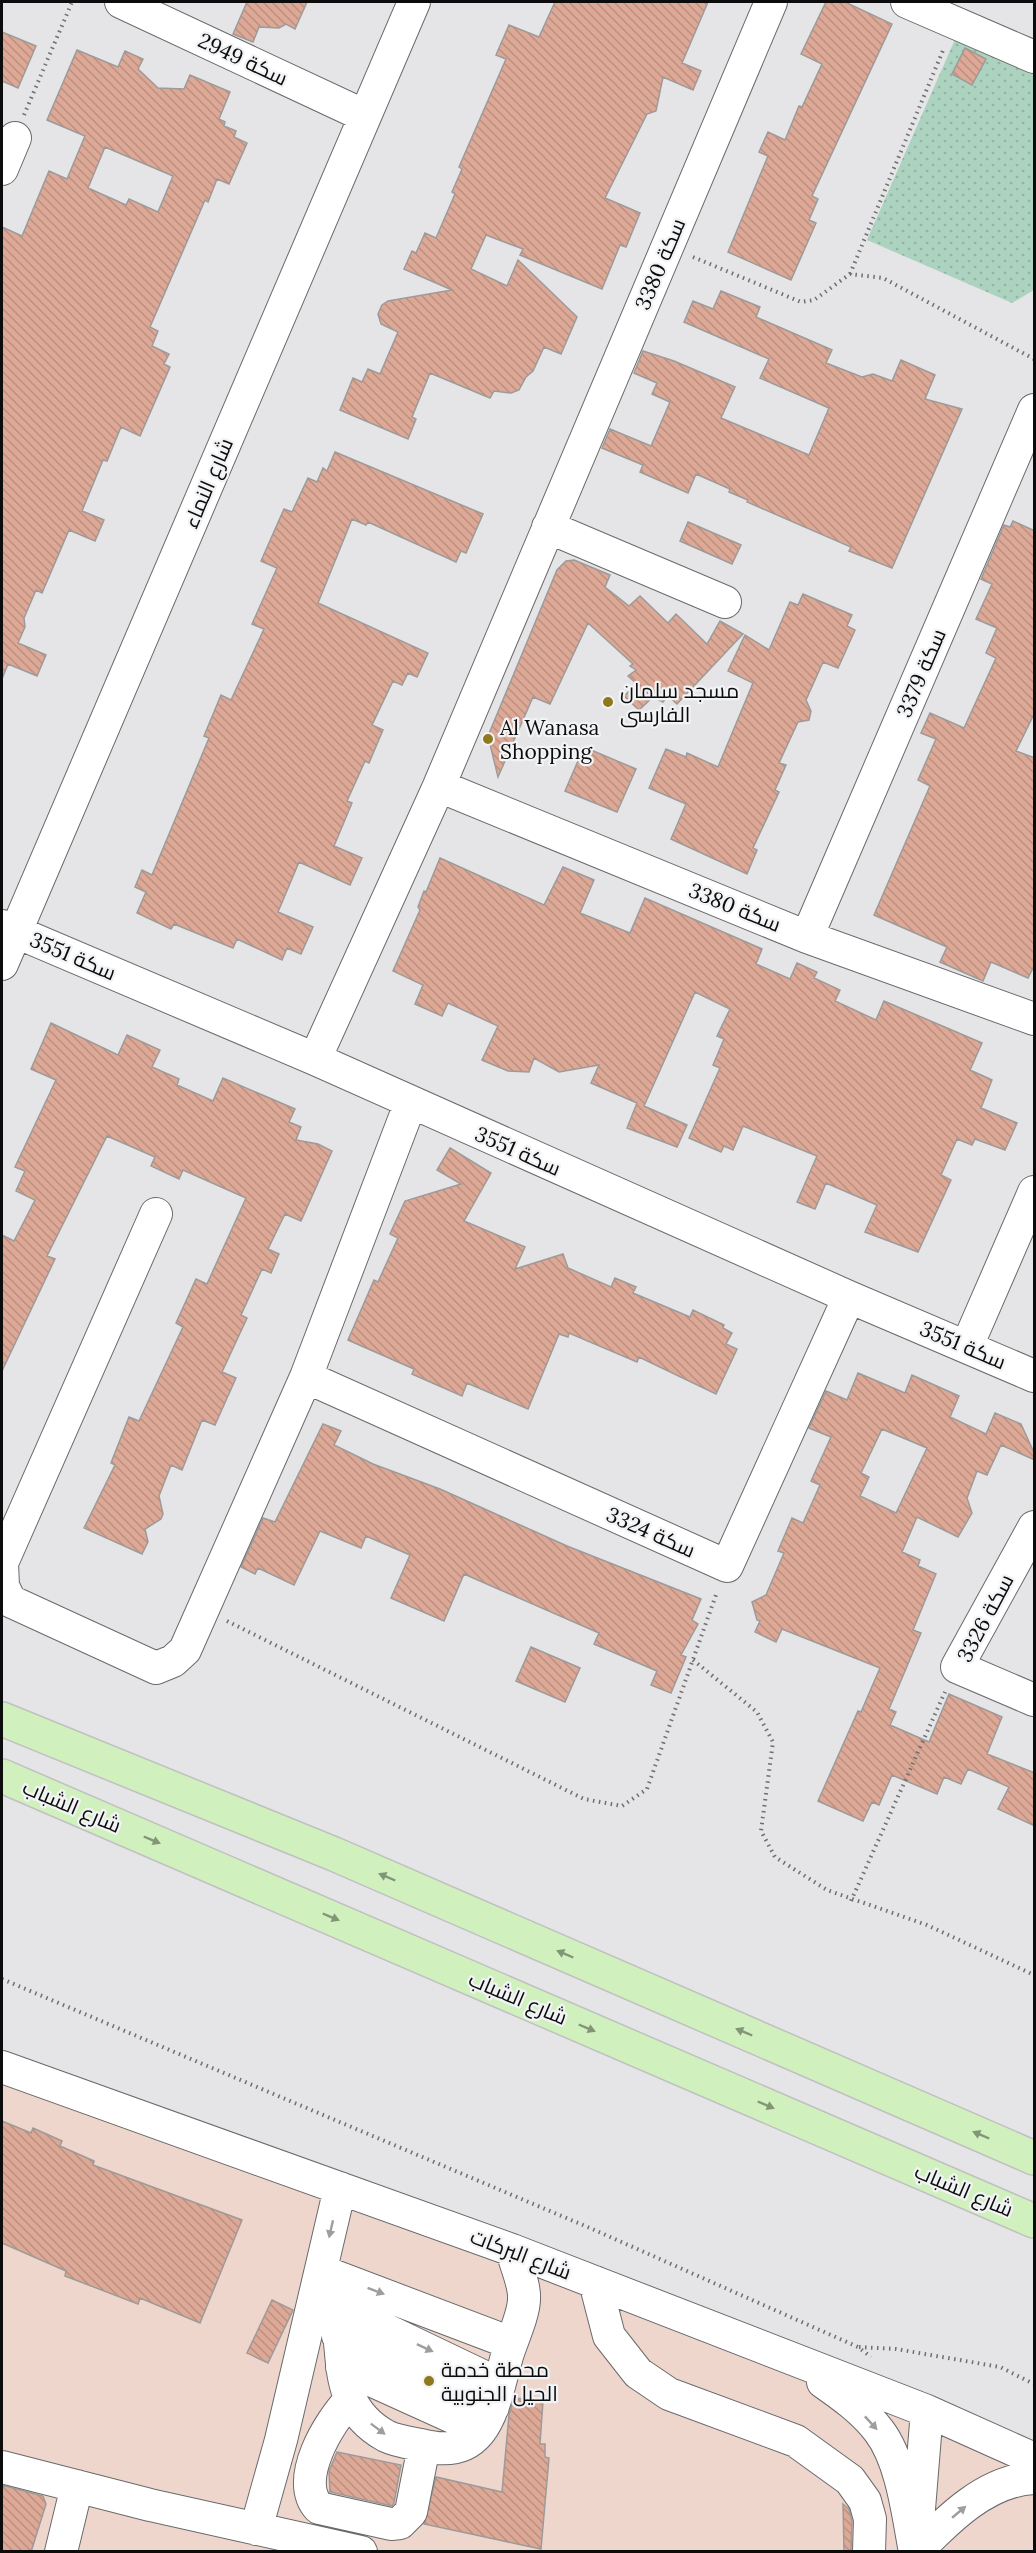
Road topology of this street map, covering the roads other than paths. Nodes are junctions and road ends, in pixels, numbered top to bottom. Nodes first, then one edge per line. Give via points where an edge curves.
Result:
1 (121, 2) edge
2 (414, 2) edge
3 (771, 2) edge
4 (907, 2) edge
5 (1035, 57) edge
6 (365, 116) junction
7 (15, 138) road end
8 (2, 169) edge
9 (1035, 410) edge
10 (548, 527) junction
11 (725, 602) dead end
12 (439, 786) junction
13 (9, 929) edge
14 (807, 937) junction
15 (2, 964) edge
16 (1035, 1019) edge
17 (315, 1059) junction
18 (410, 1104) junction
19 (1035, 1192) edge
20 (156, 1214) dead end
21 (849, 1297) junction
22 (967, 1346) junction
23 (1035, 1376) edge
24 (306, 1377) junction
25 (1035, 1527) edge
26 (1035, 1700) edge
27 (2, 1719) edge
28 (2, 1776) edge
29 (4, 2069) edge
30 (1035, 2158) edge
31 (340, 2188) junction
32 (1035, 2221) edge
33 (512, 2250) junction
34 (561, 2269) junction
35 (595, 2282) junction
36 (325, 2286) junction
37 (524, 2298) junction
38 (338, 2336) junction
39 (511, 2343) junction
40 (793, 2360) junction
41 (342, 2367) junction
42 (350, 2400) junction
43 (491, 2407) junction
44 (927, 2412) junction
45 (424, 2446) junction
46 (1035, 2459) edge
47 (2, 2467) edge
48 (1035, 2478) edge
49 (77, 2486) junction
50 (256, 2529) junction
51 (61, 2552) edge
52 (361, 2552) edge
53 (869, 2552) edge
54 (915, 2552) edge

1 - 6 street, سكة 2949
2 - 6 street, شارع النماء
3 - 10 street, سكة 3380
4 - 5 street
6 - 13 street, شارع النماء
7 - 8 street
9 - 14 street, سكة 3379
10 - 11 street
10 - 12 street, سكة 3380
12 - 14 street, سكة 3380
12 - 17 street, سكة 3380
13 - 15 street, شارع النماء
13 - 17 street, سكة 3551
14 - 16 street, سكة 3380
17 - 18 street, سكة 3551
18 - 21 street, سكة 3551
18 - 24 street
19 - 22 street
20 - 24 street via 2,1563 3,1586 10,1601 156,1668 172,1661 185,1650
21 - 22 street, سكة 3551
21 - 24 street, سكة 3324 via 727,1566
22 - 23 street, سكة 3551
25 - 26 street, سكة 3326 via 957,1667
30 -> 27 main road via 334,1854
28 -> 32 main road, شارع الشباب
29 - 31 street, شارع البركات
31 - 33 street, شارع البركات
31 -> 36 street
33 - 34 street, شارع البركات
33 - 37 street
34 - 35 street, شارع البركات
34 - 37 street
35 - 40 street, شارع البركات
35 - 53 street via 609,2336 638,2373 669,2394 796,2441 850,2480 865,2501 870,2519
36 - 38 street
36 -> 39 street
36 -> 43 street
36 - 50 street
37 - 39 street
38 - 41 street
38 - 43 street
39 - 43 street
40 - 44 street, شارع البركات
40 -> 54 street via 856,2406 880,2432 892,2454
41 - 42 street
41 - 43 street
42 -> 45 street via 364,2419 387,2437
42 - 45 street via 324,2435 312,2468 309,2489 319,2508 400,2523 411,2512
43 - 45 street via 463,2447 439,2450
44 - 46 street, شارع البركات
44 - 54 street
47 - 49 street
54 -> 48 street via 969,2504 996,2487
49 - 50 street
49 - 51 street
50 - 52 street

